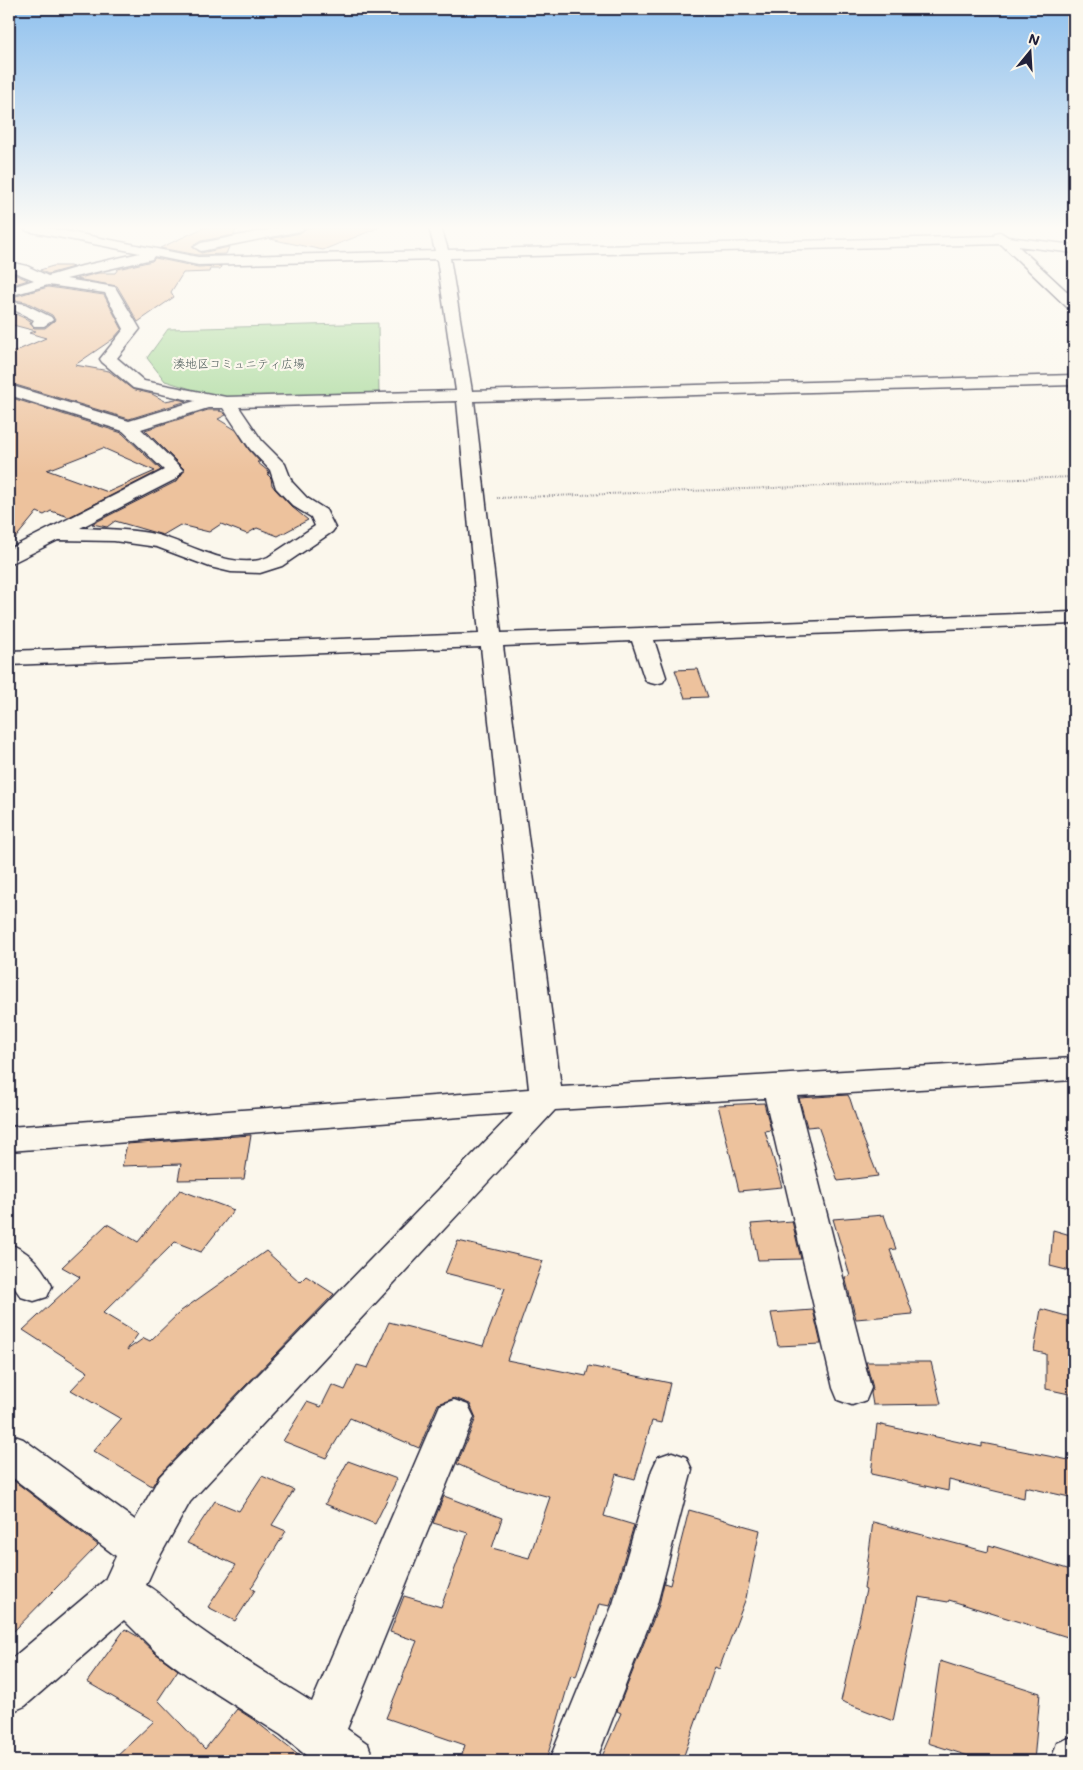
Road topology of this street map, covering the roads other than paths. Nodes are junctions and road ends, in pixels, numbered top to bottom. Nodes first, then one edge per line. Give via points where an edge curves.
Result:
1 (23, 310) edge
2 (121, 310) edge
3 (452, 310) edge
4 (39, 323) dead end
5 (1074, 380) edge
6 (9, 390) edge
7 (465, 396) junction
8 (229, 403) junction
9 (129, 427) junction
10 (54, 534) junction
11 (9, 557) edge
12 (1074, 618) edge
13 (642, 635) junction
14 (491, 641) junction
15 (9, 658) edge
16 (655, 677) dead end
17 (1074, 1068) edge
18 (778, 1085) junction
19 (546, 1099) junction
20 (9, 1139) edge
21 (9, 1258) edge
22 (34, 1286) dead end
23 (852, 1388) dead end
24 (454, 1417) dead end
25 (9, 1452) edge
26 (672, 1470) dead end
27 (141, 1549) junction
28 (120, 1595) junction
29 (9, 1690) edge
30 (336, 1748) edge
31 (572, 1761) edge

1 - 4 street via 46,320
2 - 8 street via 132,329 108,359 139,385
3 - 7 street
5 - 7 street
6 - 9 street
7 - 8 street
7 - 14 street
8 - 9 street via 207,403
8 - 10 street via 256,445 279,468 283,484 300,502 318,514 325,528 271,564 244,568 220,565 149,538
9 - 10 street via 174,470 170,475
10 - 11 street
12 - 13 street
13 - 14 street
13 - 16 street
14 - 15 street
14 - 19 street
17 - 18 street
18 - 19 street
18 - 23 street
19 - 20 street
19 - 27 street via 175,1489
21 - 22 street
24 - 30 street
25 - 27 street
26 - 31 street via 635,1604
27 - 28 street
28 - 29 street
28 - 30 street via 142,1606 172,1636 202,1659

